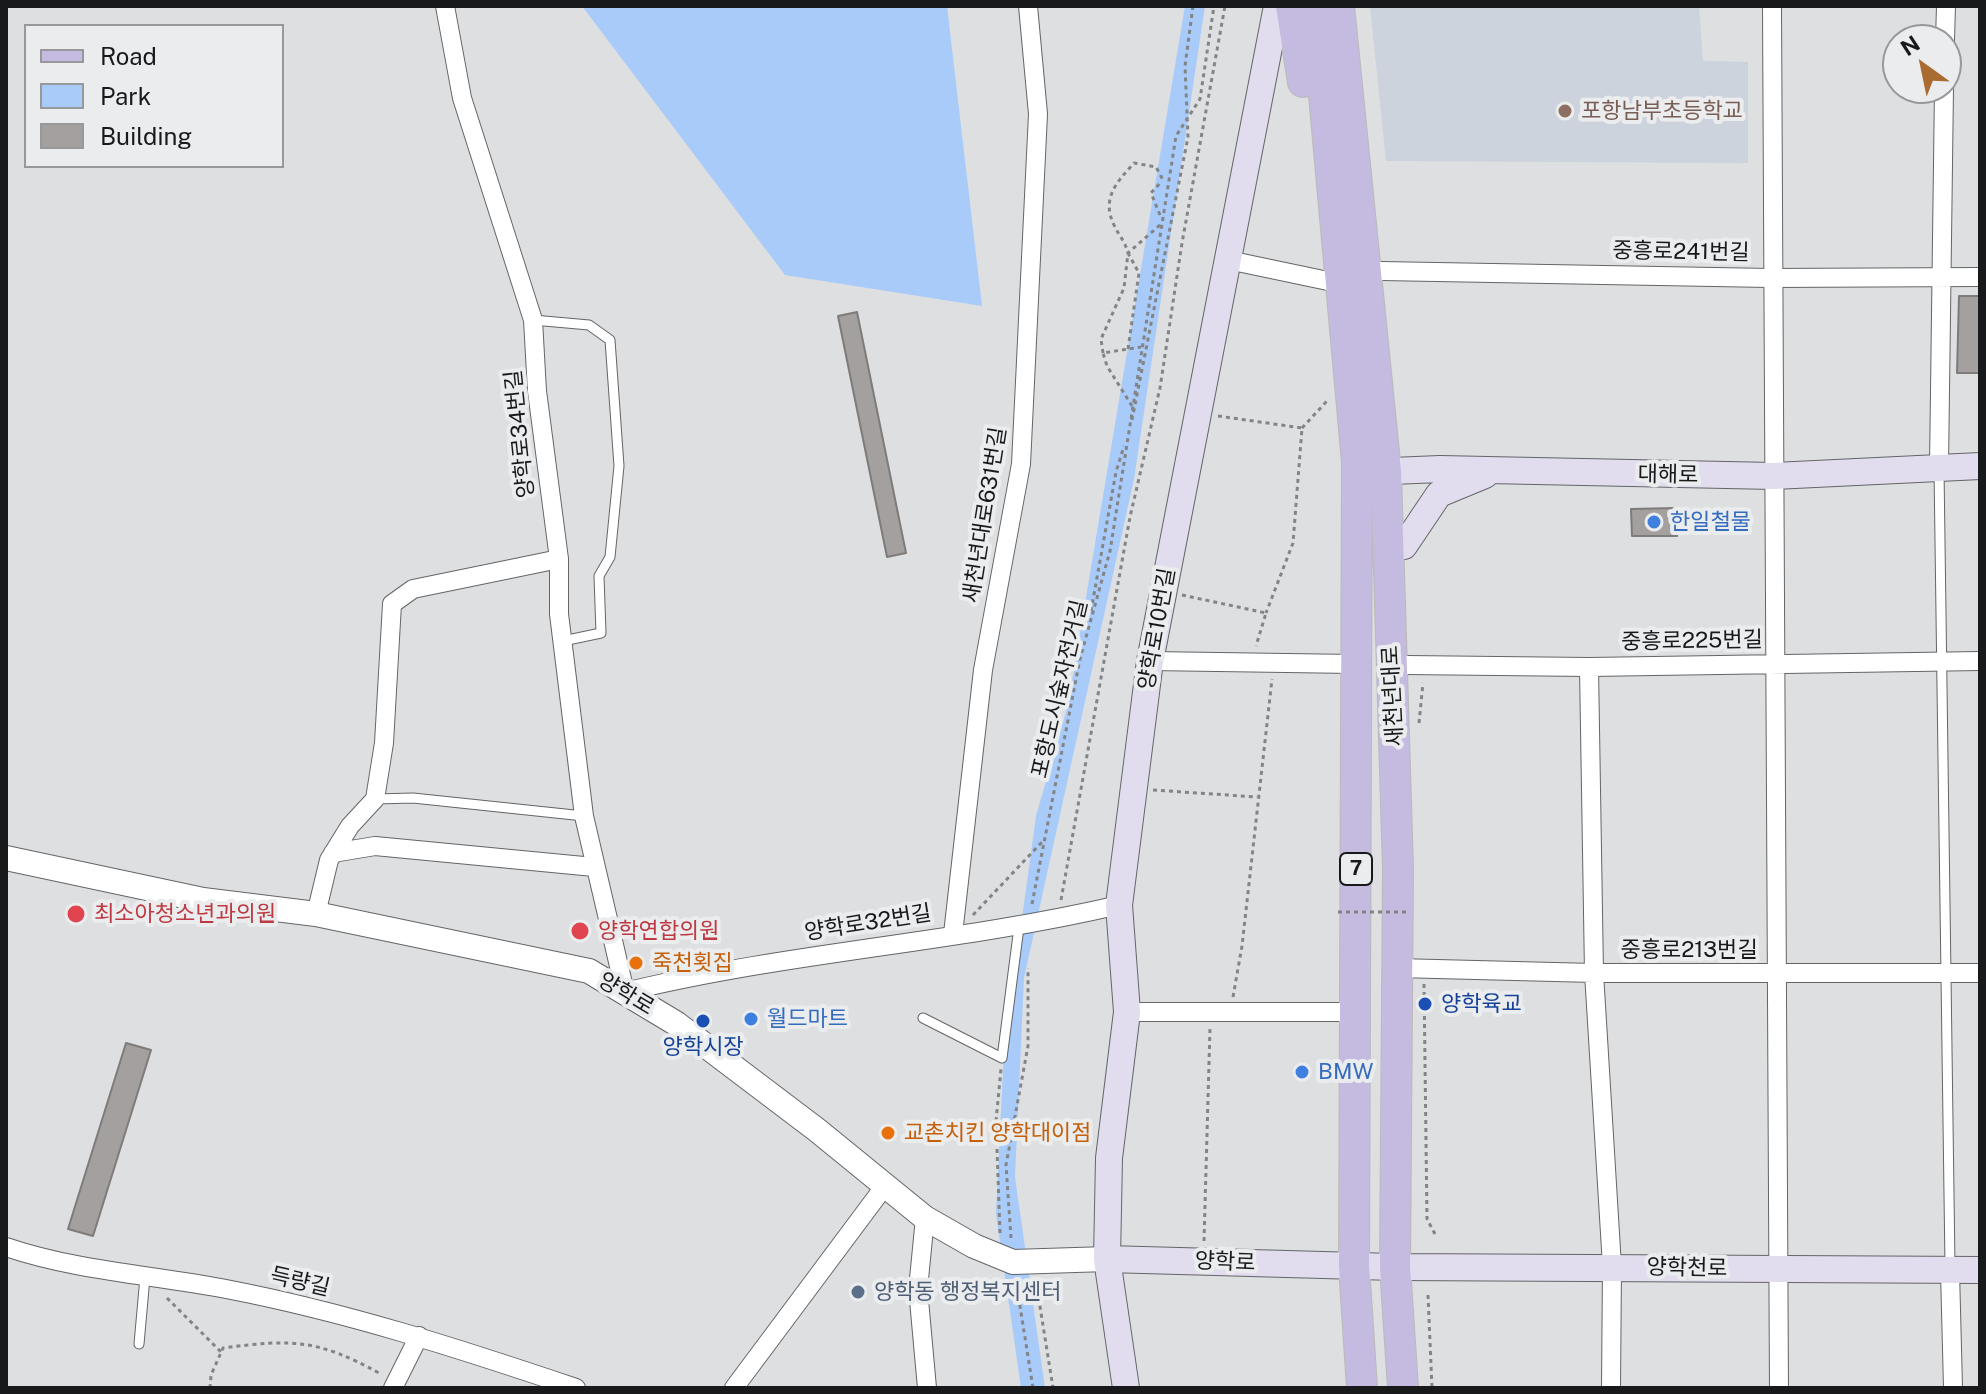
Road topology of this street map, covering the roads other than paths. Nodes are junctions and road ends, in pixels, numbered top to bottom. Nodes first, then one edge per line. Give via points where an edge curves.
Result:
1 (445, 6) edge
2 (1028, 6) edge
3 (1277, 6) edge
4 (1291, 6) edge
5 (1316, 6) edge
6 (1339, 6) edge
7 (1353, 6) edge
8 (1772, 6) edge
9 (1334, 86) junction
10 (1944, 104) edge
11 (1228, 260) junction
12 (1381, 271) junction
13 (1940, 277) junction
14 (1980, 277) edge
15 (1770, 278) junction
16 (1328, 281) junction
17 (533, 320) junction
18 (1939, 466) junction
19 (1980, 466) edge
20 (1375, 469) junction
21 (1492, 472) junction
22 (1774, 476) junction
23 (1404, 546) junction
24 (559, 559) junction
25 (562, 641) junction
26 (1939, 660) junction
27 (1150, 661) junction
28 (1980, 661) edge
29 (1354, 664) junction
30 (1778, 664) junction
31 (1406, 665) junction
32 (1589, 667) junction
33 (1395, 726) junction
34 (375, 799) junction
35 (584, 816) junction
36 (333, 853) junction
37 (6, 858) edge
38 (594, 867) junction
39 (1119, 905) junction
40 (316, 914) junction
41 (1024, 926) junction
42 (953, 934) junction
43 (1397, 968) junction
44 (1948, 972) junction
45 (1594, 973) junction
46 (1980, 973) edge
47 (1776, 974) junction
48 (625, 992) junction
49 (1127, 1012) junction
50 (1355, 1012) junction
51 (923, 1018) dead end
52 (884, 1187) junction
53 (925, 1218) junction
54 (6, 1247) edge
55 (1107, 1259) junction
56 (1354, 1266) junction
57 (1612, 1266) junction
58 (1395, 1267) junction
59 (1779, 1270) junction
60 (1980, 1270) edge
61 (1950, 1271) junction
62 (145, 1277) junction
63 (419, 1336) junction
64 (139, 1344) dead end
65 (395, 1385) edge
66 (576, 1388) edge
67 (734, 1388) edge
68 (927, 1388) edge
69 (1126, 1388) edge
70 (1362, 1388) edge
71 (1403, 1388) edge
72 (1611, 1388) edge
73 (1779, 1388) edge
74 (1953, 1388) edge

1 - 17 street, 양학로34번길 via 462,98
2 - 42 street, 새천년대로631번길 via 1038,114 1021,464 983,670
3 - 11 main road, 양학로10번길
4 - 16 main road
5 - 9 main road, 새천년대로
6 - 9 main road, 새천년대로
7 - 12 main road
8 - 15 street
9 - 20 main road, 새천년대로 / 7
10 - 13 street
11 - 16 street
11 - 27 main road, 양학로10번길
12 - 15 street, 중흥로241번길
12 - 20 main road
13 - 14 street, 중흥로241번길
13 - 15 street, 중흥로241번길
13 - 18 street
15 - 22 street
16 - 20 main road via 1343,438
17 - 24 street, 양학로34번길
17 - 25 lane via 589,325 610,340 619,466 610,557 599,576 601,633
18 - 19 main road, 대해로
18 - 22 main road, 대해로
18 - 26 lane
20 - 21 main road, 대해로
20 - 23 main road
20 - 29 main road, 새천년대로 / 7
20 - 33 main road, 새천년대로 / 7
21 - 22 main road, 대해로
21 - 23 main road via 1439,494
22 - 30 street
23 - 31 main road
24 - 25 street, 양학로34번길
24 - 34 street via 413,589 392,604 384,743
25 - 35 street, 양학로34번길
26 - 28 street, 중흥로225번길
26 - 30 street, 중흥로225번길
26 - 44 lane
27 - 29 street
27 - 39 main road, 양학로10번길
29 - 50 main road, 새천년대로 / 7
30 - 32 street, 중흥로225번길
30 - 47 street
31 - 32 street, 중흥로225번길
31 - 33 main road via 1405,695
32 - 45 street
33 - 43 main road, 새천년대로 / 7
34 - 35 lane via 413,798
34 - 36 street
35 - 38 street, 양학로34번길
36 - 38 street via 375,846
36 - 40 street
37 - 40 street, 양학로 via 203,900
38 - 48 street, 양학로34번길
39 - 41 street, 양학로32번길
39 - 49 main road, 양학로10번길
40 - 48 street, 양학로 via 589,971
41 - 42 street, 양학로32번길
41 - 51 lane via 1002,1058
42 - 48 street, 양학로32번길
43 - 45 street, 중흥로213번길
43 - 58 main road, 새천년대로 / 7
44 - 46 street, 중흥로213번길
44 - 47 street, 중흥로213번길
44 - 61 lane
45 - 47 street, 중흥로213번길
45 - 57 street
47 - 59 street
48 - 52 street, 양학로 via 728,1063
49 - 50 street
49 - 55 main road, 양학로10번길 via 1109,1158
50 - 56 main road, 새천년대로 / 7
52 - 53 street, 양학로
52 - 67 street
53 - 55 street, 양학로 via 1006,1259
53 - 68 street via 918,1289
54 - 62 street, 득량길
55 - 56 main road, 양학로
55 - 69 main road, 양학로10번길
56 - 58 main road, 양학로
56 - 70 main road, 새천년대로 / 7
57 - 58 main road, 양학천로
57 - 59 main road, 양학천로
57 - 72 street
58 - 71 main road, 새천년대로 / 7
59 - 61 main road, 양학천로
59 - 73 street
60 - 61 main road, 양학천로
61 - 74 street
62 - 63 street, 득량길 via 225,1289
62 - 64 lane
63 - 65 street
63 - 66 street, 득량길

